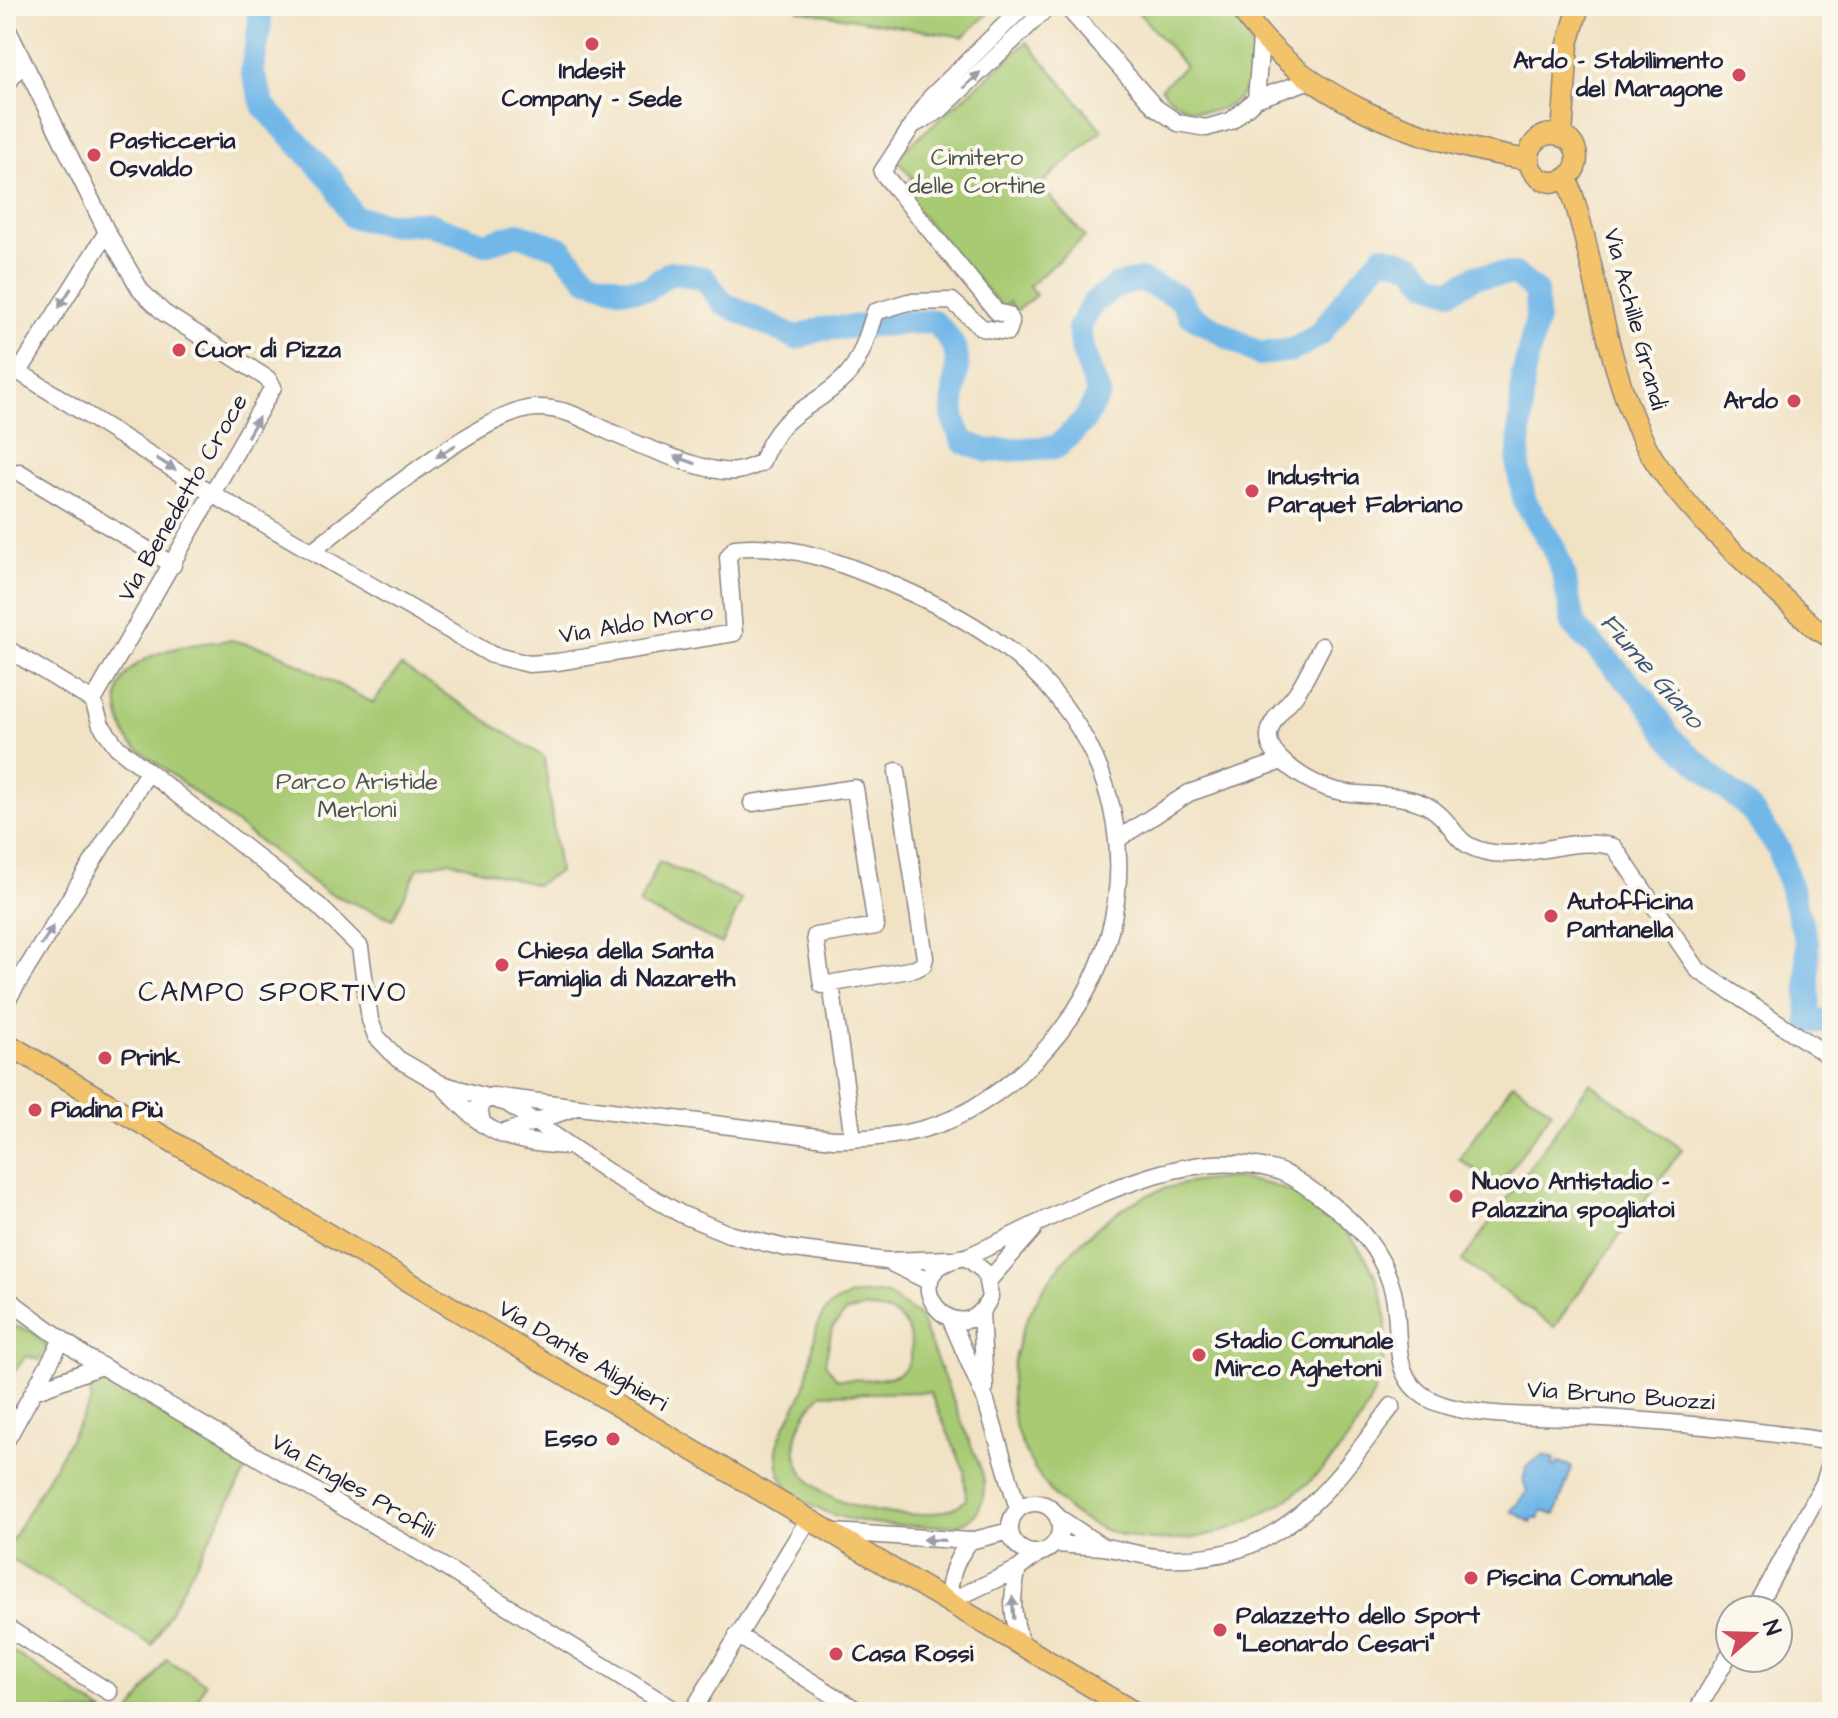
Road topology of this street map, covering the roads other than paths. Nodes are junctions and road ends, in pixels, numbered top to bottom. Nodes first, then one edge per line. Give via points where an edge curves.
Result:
1 (1024, 6) edge
2 (1049, 6) edge
3 (1066, 6) edge
4 (1239, 6) edge
5 (1579, 6) edge
6 (6, 26) edge
7 (1261, 39) junction
8 (23, 60) junction
9 (1308, 81) junction
10 (6, 86) edge
11 (1256, 99) junction
12 (910, 126) junction
13 (1562, 137) junction
14 (1529, 160) junction
15 (1567, 178) junction
16 (107, 232) junction
17 (19, 472) dead end
18 (214, 495) junction
19 (312, 551) junction
20 (173, 565) junction
21 (1832, 638) edge
22 (1322, 646) dead end
23 (6, 648) edge
24 (93, 701) junction
25 (1282, 761) junction
26 (897, 771) dead end
27 (148, 772) junction
28 (752, 803) dead end
29 (1118, 839) junction
30 (831, 984) junction
31 (6, 1002) edge
32 (6, 1043) edge
33 (1832, 1058) edge
34 (441, 1084) junction
35 (492, 1096) junction
36 (576, 1108) junction
37 (535, 1122) junction
38 (482, 1124) junction
39 (500, 1134) junction
40 (853, 1139) junction
41 (566, 1146) junction
42 (1035, 1227) junction
43 (960, 1258) junction
44 (886, 1261) junction
45 (989, 1280) junction
46 (930, 1282) junction
47 (6, 1298) edge
48 (981, 1311) junction
49 (950, 1318) junction
50 (62, 1340) junction
51 (101, 1366) junction
52 (34, 1391) junction
53 (986, 1401) junction
54 (1392, 1406) dead end
55 (6, 1441) edge
56 (1832, 1442) edge
57 (1832, 1457) edge
58 (1004, 1464) junction
59 (1828, 1481) edge
60 (1038, 1502) junction
61 (1018, 1509) junction
62 (1059, 1518) junction
63 (808, 1520) junction
64 (1010, 1531) junction
65 (828, 1532) junction
66 (970, 1541) junction
67 (1054, 1544) junction
68 (1105, 1547) junction
69 (1039, 1553) junction
70 (1018, 1569) junction
71 (1764, 1594) edge
72 (948, 1602) junction
73 (6, 1627) edge
74 (737, 1635) junction
75 (1023, 1647) junction
76 (1718, 1674) edge
77 (109, 1692) dead end
78 (678, 1712) edge
79 (692, 1712) edge
80 (860, 1712) edge
81 (1134, 1712) edge
82 (1696, 1712) edge

1 - 12 street via 931,97
12 -> 2 street via 940,110
3 - 11 street via 1155,107 1178,123 1206,128 1231,121
4 - 7 main road
5 - 13 main road via 1568,44
6 - 8 street, Via Benedetto Croce
7 - 9 main road
7 - 11 street
8 - 10 street
8 - 16 street, Via Benedetto Croce
9 - 11 street
9 - 14 main road via 1426,136
12 -> 19 street via 882,172 997,312 1008,315 1008,332 982,328 952,301 908,302 875,312 846,375 785,420 761,463 735,472 694,464 572,412 534,408 492,422 418,469
13 - 14 main road via 1539,139
13 - 15 main road, Via Achille Grandi via 1576,152
14 - 15 main road via 1540,178
15 - 21 main road, Via Achille Grandi via 1586,232 1622,388 1643,441 1722,540
18 -> 16 street, Via Benedetto Croce via 272,393 271,382 164,313 141,291
16 -> 18 street, Via Aldo Moro via 19,372
17 - 20 street
18 - 19 street, Via Aldo Moro
18 - 20 street, Via Benedetto Croce
19 - 29 street, Via Aldo Moro via 492,655 529,664 734,633 727,568 735,548 763,545 820,558 929,601 1015,652 1072,717 1114,813
20 - 24 street, Via Benedetto Croce
22 - 25 street via 1269,736
23 - 24 street
24 - 27 street via 101,725 117,747
25 - 29 street via 1189,793
25 - 33 street via 1316,784 1406,799 1432,809 1467,846 1494,853 1594,841 1614,847 1698,970
26 - 30 street via 923,965
31 -> 27 street
27 - 34 street via 319,906 360,947 367,1010 376,1036 398,1059
28 - 30 street via 855,788 876,926 815,936 822,985
29 - 40 street, Via Aldo Moro via 1118,895 1106,950 1086,996 1060,1036 1030,1067 966,1112 892,1135
30 - 40 street
32 - 63 main road, Via Dante Alighieri
34 - 35 street
34 - 38 street
35 - 36 street, Via Aldo Moro
35 - 37 street
35 - 38 street via 479,1105
36 - 37 street, Via Aldo Moro
36 - 40 street, Via Aldo Moro
37 - 39 street, Via Aldo Moro
37 - 41 street
38 - 39 street
39 - 41 street
41 - 44 street via 681,1214 729,1234 786,1248
42 - 43 street
42 - 45 street
42 - 56 street, Via Bruno Buozzi via 1144,1178 1190,1167 1233,1163 1276,1170 1352,1220 1369,1240 1391,1282 1400,1329 1400,1369 1411,1388 1432,1401 1483,1412 1735,1427
43 - 44 street
43 - 45 street via 979,1265
43 - 46 street via 937,1269
44 - 46 street
45 - 48 street via 990,1297
46 - 49 street via 934,1306
47 - 50 street, Via Engles Profili
48 - 49 street via 969,1319
48 - 53 street
49 - 53 street
50 - 51 street, Via Engles Profili
50 - 52 street
51 - 52 street
51 - 78 street, Via Engles Profili via 425,1555
52 - 55 street
53 - 58 street
54 - 68 street via 1316,1503 1268,1538 1216,1555 1164,1558
57 - 59 street
58 - 60 street
58 - 61 street
59 - 71 street
60 - 61 street
60 - 62 street
61 - 64 street
62 - 67 street
62 - 68 street
63 - 65 main road, Via Dante Alighieri
63 - 74 street
64 - 66 street
64 - 69 street via 1017,1545
66 -> 65 street
65 - 72 main road, Via Dante Alighieri
66 - 72 street via 950,1576
67 - 68 street
67 - 69 street
69 - 70 street
70 - 72 street
75 -> 70 street via 1012,1618
72 - 75 main road, Via Dante Alighieri
73 - 77 street
74 - 79 street
74 - 80 street
75 - 81 main road, Via Dante Alighieri
76 - 82 street

